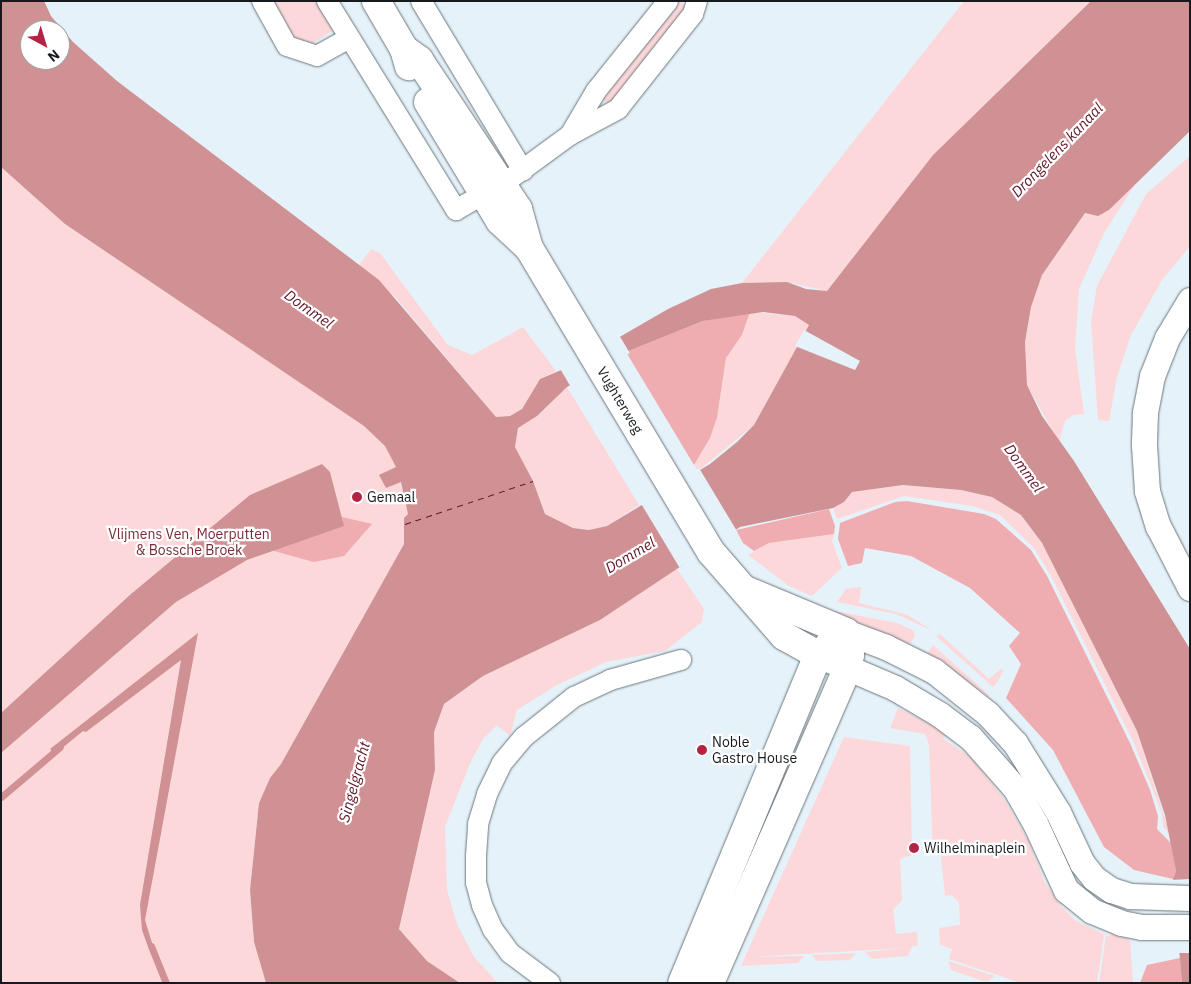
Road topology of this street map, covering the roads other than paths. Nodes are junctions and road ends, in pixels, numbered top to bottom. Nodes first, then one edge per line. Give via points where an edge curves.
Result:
1 (262, 1) edge
2 (327, 1) edge
3 (376, 1) edge
4 (421, 1) edge
5 (668, 1) edge
6 (697, 1) edge
7 (349, 38) junction
8 (441, 108) junction
9 (406, 129) junction
10 (570, 135) junction
11 (502, 183) junction
12 (1190, 300) edge
13 (1190, 588) edge
14 (744, 590) junction
15 (846, 632) junction
16 (818, 655) junction
17 (681, 660) dead end
18 (848, 667) junction
19 (1180, 898) edge
20 (1181, 928) edge
21 (550, 983) edge
22 (682, 983) edge
23 (710, 983) edge

1 - 7 street via 287,46 317,56
2 - 7 street
3 - 8 main road, Vughterweg via 404,49 419,60
4 - 11 street, Vughterweg
5 - 10 street via 596,91
6 - 10 street via 693,14 618,109
7 - 9 street
8 - 9 street
8 - 11 main road, Vughterweg
9 - 11 street via 456,210
10 - 11 street
11 - 14 main road, Vughterweg via 518,210 529,248 711,552
12 - 13 street via 1167,338 1152,376 1145,414 1144,445 1148,491 1158,526
14 - 15 main road
14 - 16 main road via 784,636
15 - 16 street via 826,645
15 - 18 main road
15 - 19 street via 903,654 934,671 988,714 1037,774 1082,864 1094,878 1111,890 1130,896
16 - 18 street
16 - 22 main road
17 - 21 street via 610,680 574,697 524,736 502,763 488,794 478,824 476,856 476,883 482,906 493,930 510,953
18 - 20 street via 917,701 970,737 1015,788 1035,823 1060,880 1075,898 1092,911 1121,923
18 - 23 main road

